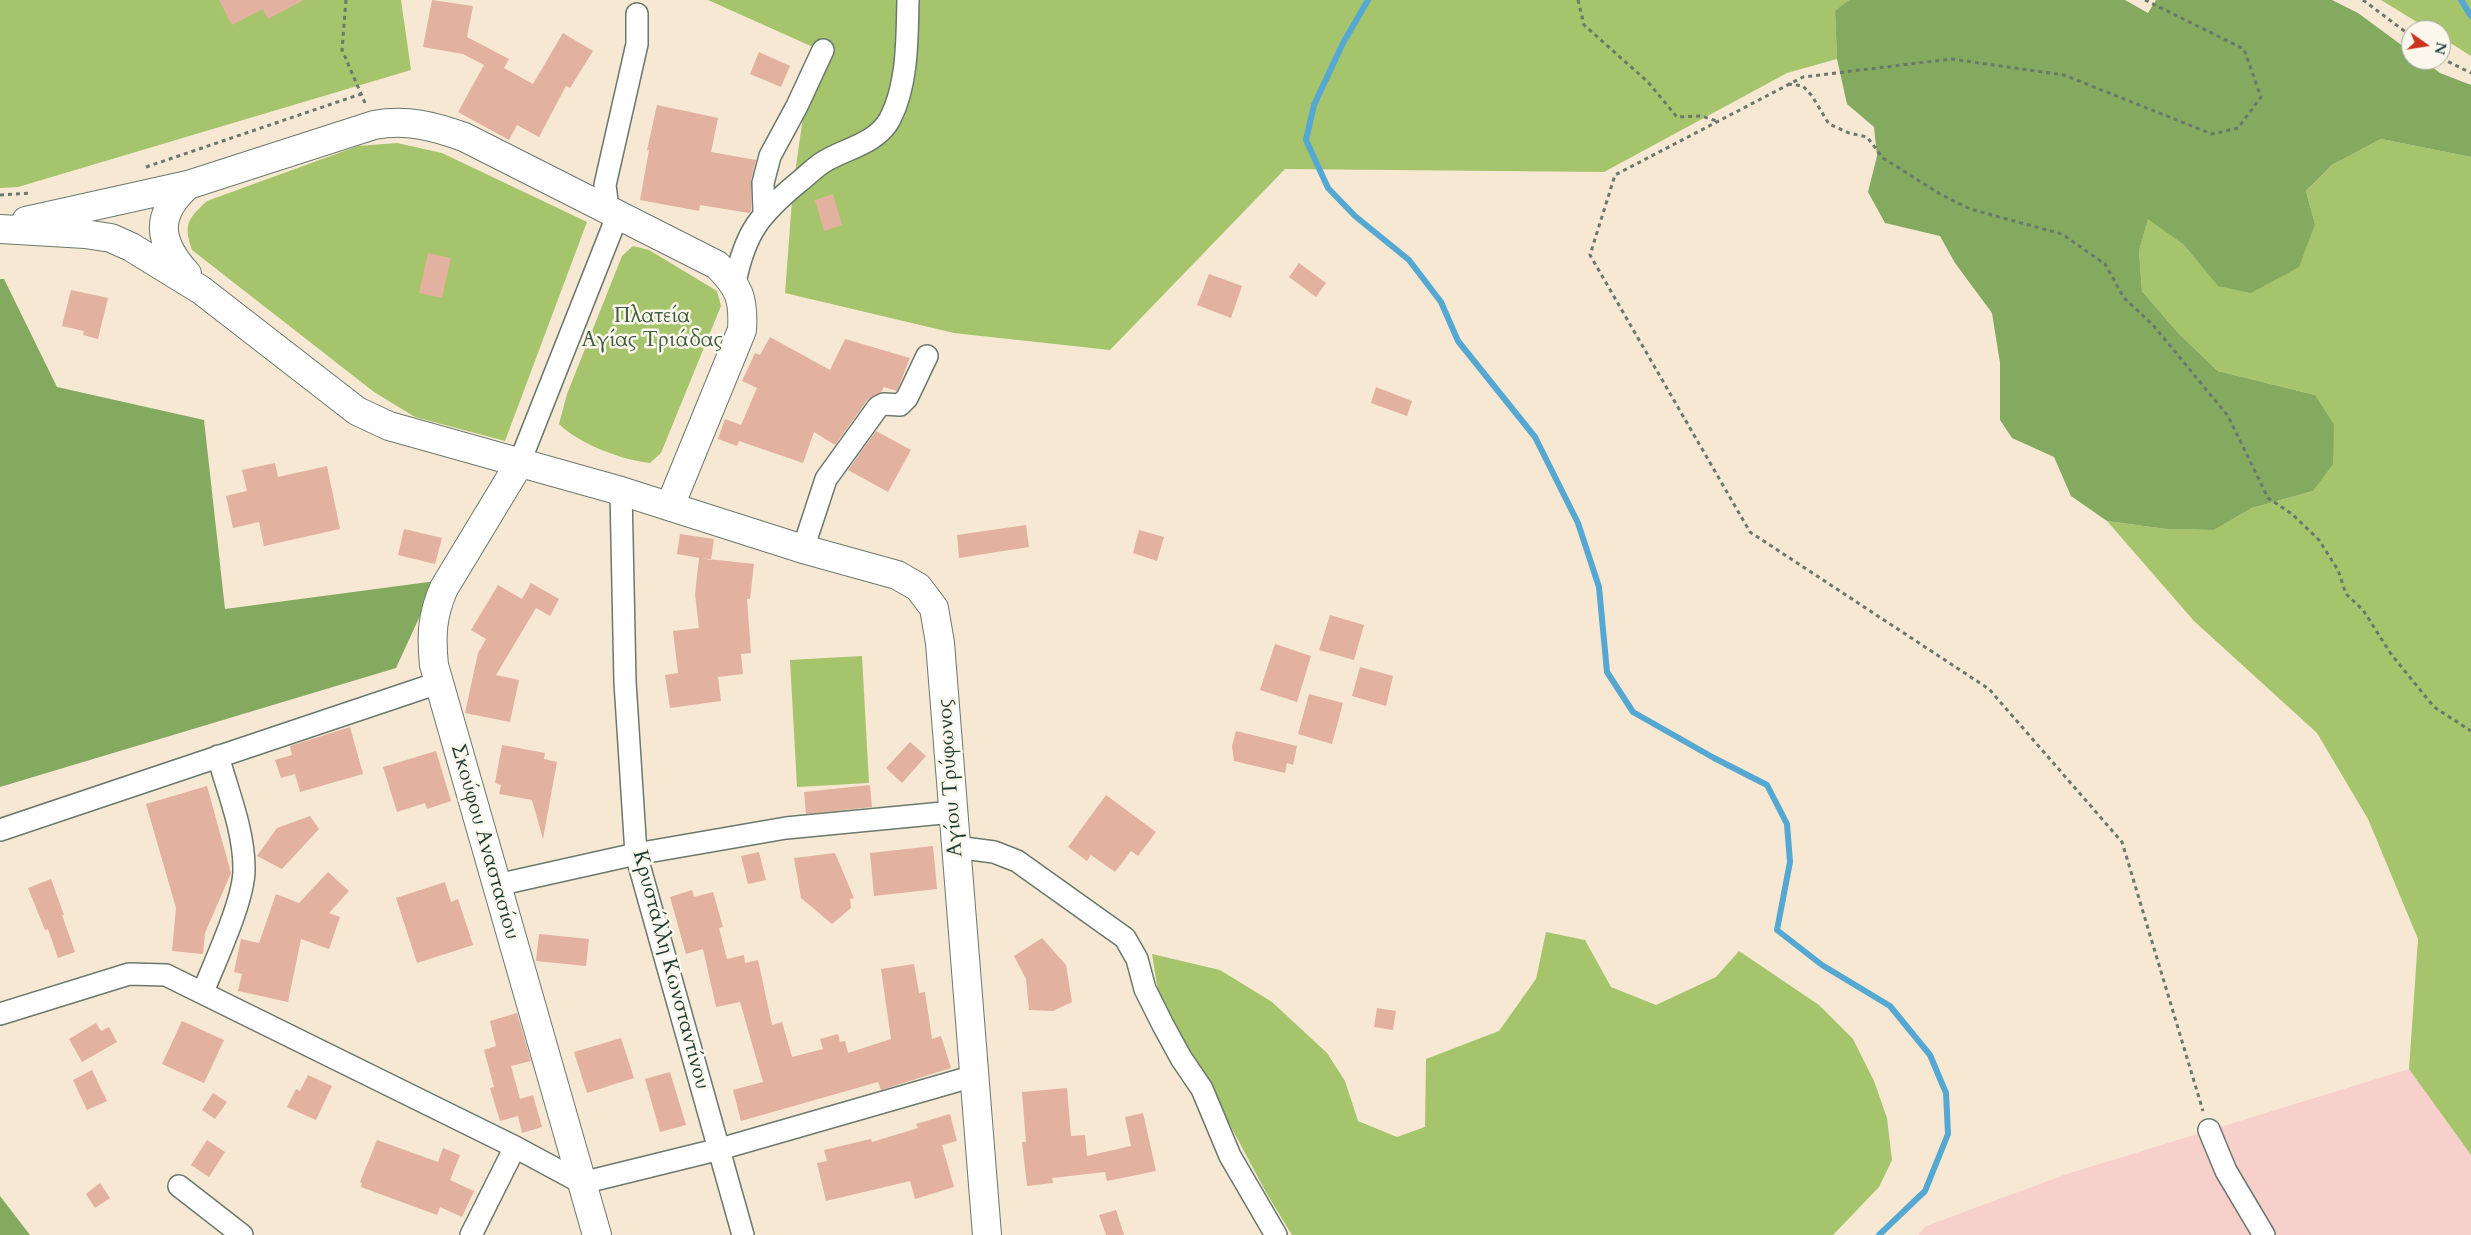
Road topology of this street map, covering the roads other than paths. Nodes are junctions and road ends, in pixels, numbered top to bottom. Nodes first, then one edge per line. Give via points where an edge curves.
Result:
1 (908, 0) edge
2 (637, 14) dead end
3 (823, 50) dead end
4 (188, 185) junction
5 (613, 211) junction
6 (764, 212) junction
7 (0, 228) edge
8 (735, 283) junction
9 (201, 290) junction
10 (927, 356) dead end
11 (519, 464) junction
12 (621, 491) junction
13 (670, 506) junction
14 (802, 550) junction
15 (438, 683) junction
16 (218, 756) junction
17 (953, 812) junction
18 (0, 830) edge
19 (956, 847) junction
20 (636, 854) junction
21 (497, 885) junction
22 (203, 992) junction
23 (0, 1014) edge
24 (974, 1076) junction
25 (2209, 1130) road end
26 (515, 1147) junction
27 (720, 1148) junction
28 (582, 1183) junction
29 (179, 1186) dead end
30 (242, 1235) edge
31 (471, 1235) edge
32 (597, 1235) edge
33 (743, 1235) edge
34 (986, 1235) edge
35 (1276, 1235) edge
36 (2264, 1235) edge

1 - 6 street via 904,67 899,95 889,121 867,142 826,160
2 - 5 street via 637,44 605,185
3 - 6 street via 770,156 764,183
4 - 5 main road via 395,121 432,125 464,137
4 - 7 main road
4 - 9 main road via 167,210 163,236 173,259
5 - 8 main road via 717,265
5 - 11 street
6 - 8 street via 746,242
7 - 9 main road via 111,238
8 - 13 main road via 742,304 742,330
9 - 11 main road via 357,411 396,428
10 - 14 street via 907,398 900,405 878,407 826,479
11 - 12 main road
11 - 15 main road, Σκούφου Αναστασίου via 437,603 431,635
12 - 13 main road
12 - 20 street, Κρυστάλλη Κωνσταντίνου via 625,682
13 - 14 main road, Αγίου Τρύφωνος
14 - 17 main road, Αγίου Τρύφωνος via 897,575 918,586 934,608 940,643
15 - 16 street
15 - 21 main road, Σκούφου Αναστασίου
16 - 18 street
16 - 22 street via 243,846 244,871 240,894
17 - 19 main road, Αγίου Τρύφωνος
17 - 20 street via 786,828
19 - 24 main road, Αγίου Τρύφωνος
19 - 35 street via 994,852 1017,862 1125,938 1137,959 1146,989 1163,1025 1210,1106 1230,1156
20 - 21 street
20 - 27 street, Κρυστάλλη Κωνσταντίνου
21 - 28 main road, Σκούφου Αναστασίου
22 - 23 street via 166,975 129,974
22 - 26 street
24 - 27 street
24 - 34 main road, Αγίου Τρύφωνος
25 - 36 street via 2226,1171
26 - 28 street
26 - 31 street
27 - 28 street
27 - 33 street, Κρυστάλλη Κωνσταντίνου
28 - 32 main road, Σκούφου Αναστασίου
29 - 30 street

